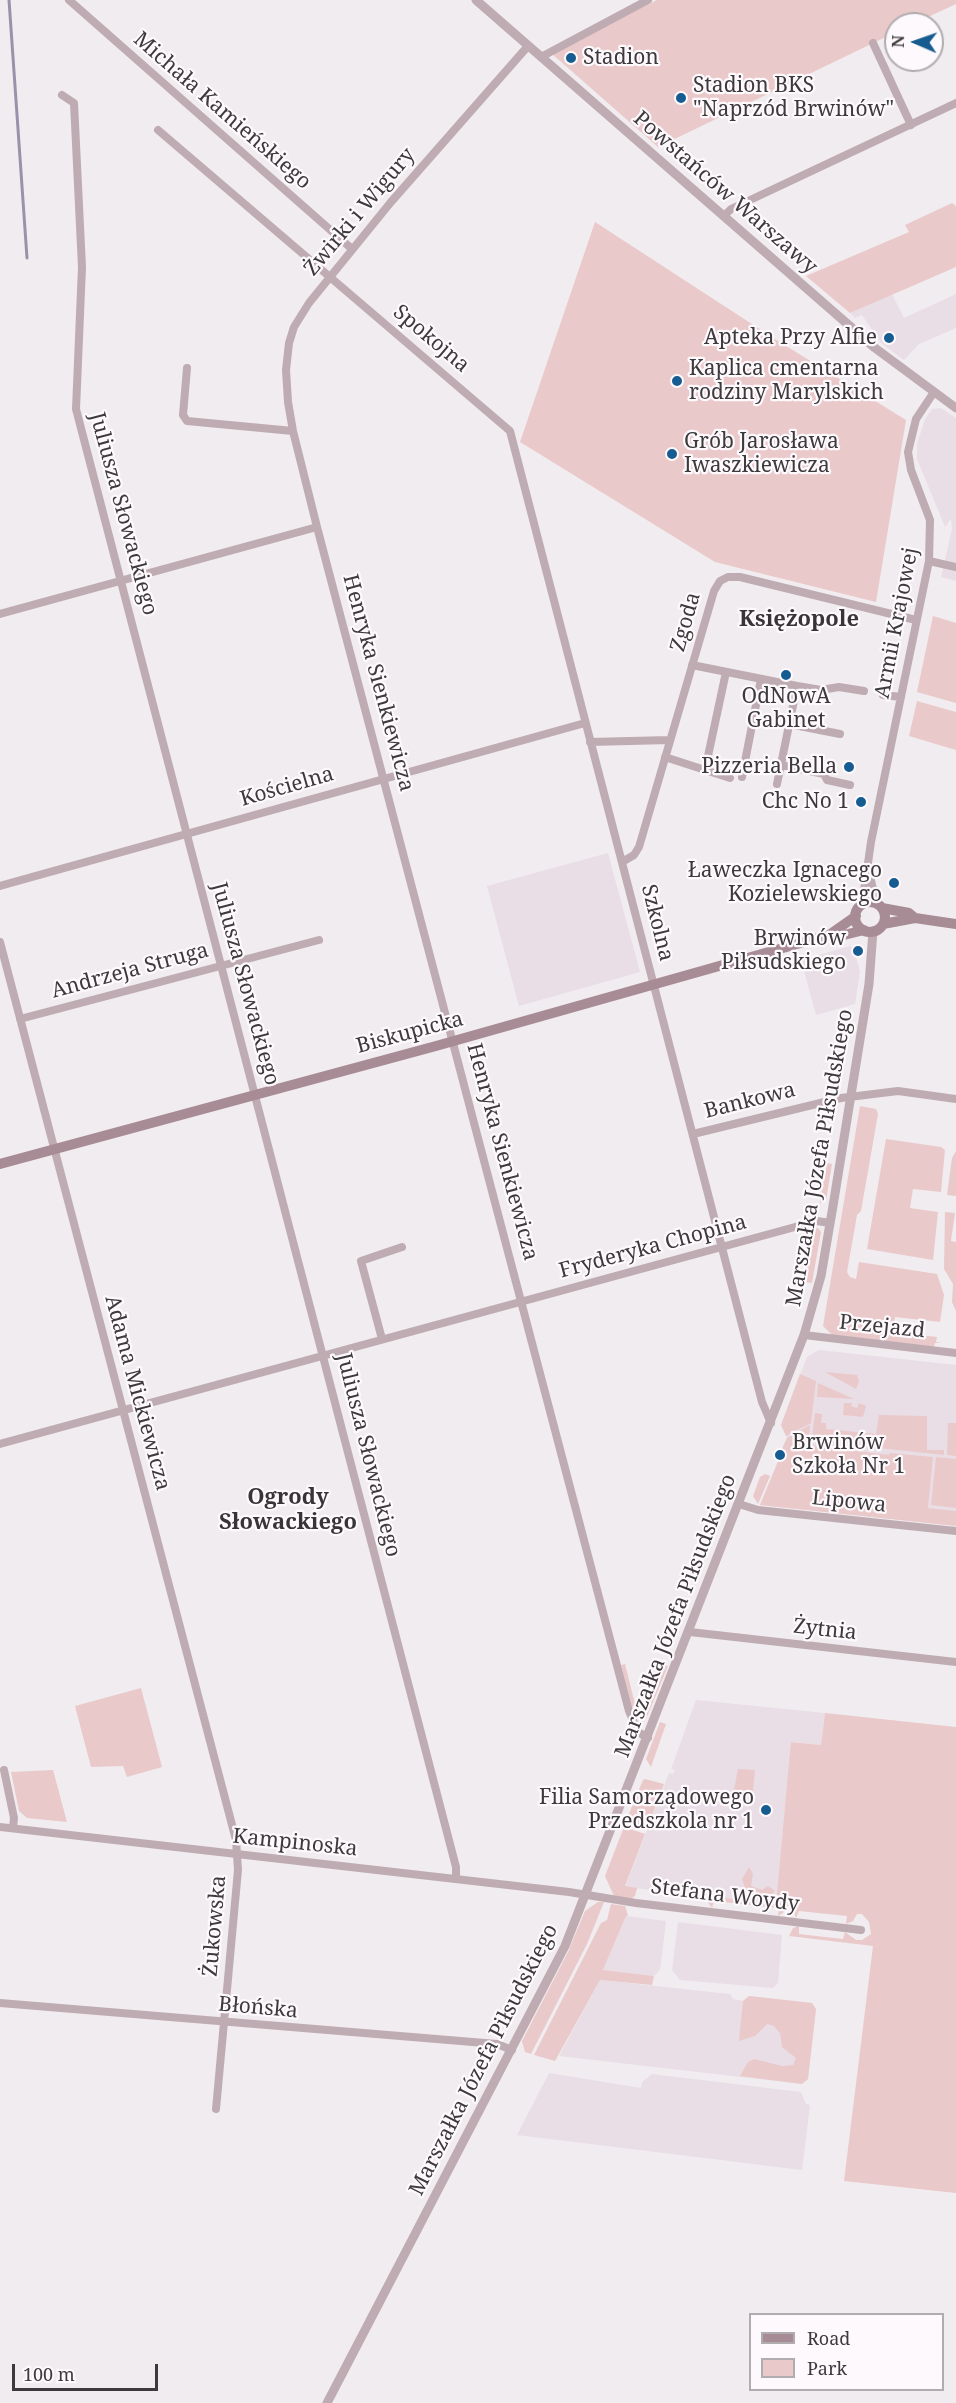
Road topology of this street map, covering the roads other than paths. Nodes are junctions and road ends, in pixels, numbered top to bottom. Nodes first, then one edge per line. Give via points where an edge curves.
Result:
1 (69, 0) edge
2 (476, 0) edge
3 (648, 0) edge
4 (873, 43) dead end
5 (528, 46) junction
6 (541, 57) junction
7 (62, 95) dead end
8 (956, 103) edge
9 (911, 124) junction
10 (158, 130) dead end
11 (724, 216) junction
12 (352, 249) junction
13 (328, 276) junction
14 (187, 368) dead end
15 (934, 392) junction
16 (956, 408) edge
17 (293, 431) junction
18 (510, 431) joint
19 (317, 527) junction
20 (929, 561) junction
21 (956, 567) edge
22 (121, 580) junction
23 (0, 614) edge
24 (916, 620) junction
25 (692, 665) junction
26 (726, 672) junction
27 (761, 679) junction
28 (797, 687) junction
29 (864, 692) dead end
30 (883, 695) dead end
31 (901, 697) junction
32 (585, 723) junction
33 (789, 724) junction
34 (840, 734) dead end
35 (670, 740) junction
36 (590, 742) junction
37 (665, 757) junction
38 (781, 765) junction
39 (705, 770) junction
40 (742, 777) dead end
41 (730, 778) dead end
42 (385, 779) junction
43 (777, 784) dead end
44 (850, 785) dead end
45 (187, 834) junction
46 (622, 862) junction
47 (867, 869) junction
48 (0, 886) edge
49 (862, 905) junction
50 (879, 906) junction
51 (856, 916) junction
52 (915, 918) junction
53 (883, 924) junction
54 (956, 924) edge
55 (869, 931) junction
56 (828, 935) junction
57 (319, 940) dead end
58 (0, 942) edge
59 (221, 966) junction
60 (653, 983) junction
61 (20, 1019) junction
62 (454, 1041) junction
63 (256, 1094) junction
64 (850, 1097) junction
65 (956, 1099) edge
66 (693, 1134) junction
67 (55, 1149) junction
68 (0, 1164) edge
69 (830, 1223) junction
70 (402, 1247) dead end
71 (722, 1247) junction
72 (523, 1301) junction
73 (804, 1335) junction
74 (382, 1339) junction
75 (956, 1353) edge
76 (324, 1355) junction
77 (123, 1410) junction
78 (771, 1423) junction
79 (0, 1444) edge
80 (739, 1504) junction
81 (956, 1531) edge
82 (690, 1632) junction
83 (956, 1662) edge
84 (648, 1738) junction
85 (4, 1770) dead end
86 (0, 1827) edge
87 (13, 1828) junction
88 (238, 1854) junction
89 (456, 1879) junction
90 (586, 1895) junction
91 (861, 1929) dead end
92 (0, 2003) edge
93 (225, 2023) junction
94 (512, 2050) junction
95 (216, 2109) dead end
96 (327, 2403) edge

1 - 12 street, Michała Kamieńskiego
2 - 5 street, Powstańców Warszawy
3 - 6 street
4 - 9 street
5 - 6 street, Powstańców Warszawy
5 - 12 street, Żwirki i Wigury
6 - 11 street, Powstańców Warszawy
7 - 22 street, Juliusza Słowackiego via 74,104 82,267 76,409
8 - 9 street
9 - 11 street via 731,209
10 - 13 street, Spokojna
11 - 15 street, Powstańców Warszawy via 875,348
12 - 13 street, Żwirki i Wigury
13 - 17 street, Żwirki i Wigury via 303,311 289,343 286,370
13 - 18 street, Spokojna
14 - 17 street via 183,415 187,421
15 - 16 street, Powstańców Warszawy
15 - 20 street, Armii Krajowej via 912,427 908,452 930,520
17 - 19 street, Henryka Sienkiewicza
18 - 32 street, Szkolna
19 - 22 street
19 - 42 street, Henryka Sienkiewicza
20 - 21 street
20 - 24 street, Armii Krajowej
22 - 23 street
22 - 45 street, Juliusza Słowackiego
24 - 25 street, Zgoda via 728,577 716,585
24 - 31 street, Armii Krajowej
25 - 26 street
25 - 35 street, Zgoda
26 - 27 street
26 - 39 street
27 - 28 street
27 - 40 street
28 - 29 street via 839,687
28 - 33 street
30 - 31 street
31 - 47 street, Armii Krajowej
32 - 36 street, Szkolna
32 - 42 street, Kościelna
33 - 34 street
33 - 38 street
35 - 36 street
35 - 37 street, Zgoda
36 - 46 street, Szkolna
37 - 39 street
37 - 46 street, Zgoda via 639,847
38 - 43 street
38 - 44 street via 824,774 827,780
39 - 41 street
42 - 45 street, Kościelna
42 - 62 street, Henryka Sienkiewicza
45 - 48 street, Kościelna
45 - 59 street, Juliusza Słowackiego
46 - 60 street, Szkolna
47 - 49 street, Armii Krajowej
47 - 50 street, Armii Krajowej
49 - 50 main road
49 - 51 main road
50 - 52 main road
50 - 53 main road via 885,916
51 - 55 main road via 857,923
51 - 56 main road, Biskupicka
52 - 53 main road
52 - 54 main road
53 - 55 main road
55 - 56 main road, Biskupicka
55 - 64 street, Marszałka Józefa Piłsudskiego via 870,973
56 - 60 main road, Biskupicka
57 - 59 street, Andrzeja Struga
58 - 61 street, Adama Mickiewicza
59 - 61 street, Andrzeja Struga
59 - 63 street, Juliusza Słowackiego
60 - 62 main road, Biskupicka
60 - 66 street, Szkolna
61 - 67 street, Adama Mickiewicza
62 - 63 main road, Biskupicka
62 - 72 street, Henryka Sienkiewicza
63 - 67 main road, Biskupicka
63 - 76 street, Juliusza Słowackiego
64 - 65 street, Bankowa via 898,1092
64 - 66 street, Bankowa
64 - 69 street, Marszałka Józefa Piłsudskiego
66 - 71 street, Szkolna
67 - 68 main road, Biskupicka
67 - 77 street, Adama Mickiewicza
69 - 71 street, Fryderyka Chopina via 817,1221
69 - 73 street, Marszałka Józefa Piłsudskiego via 819,1286
70 - 74 street via 361,1261
71 - 72 street, Fryderyka Chopina
71 - 78 street, Szkolna via 762,1402
72 - 74 street, Fryderyka Chopina
72 - 84 street, Henryka Sienkiewicza via 629,1711 638,1732
73 - 75 street, Przejazd
73 - 78 street, Marszałka Józefa Piłsudskiego
74 - 76 street, Fryderyka Chopina
76 - 77 street, Fryderyka Chopina
76 - 89 street, Juliusza Słowackiego
77 - 79 street, Fryderyka Chopina
77 - 88 street, Adama Mickiewicza
78 - 80 street, Marszałka Józefa Piłsudskiego
80 - 81 street, Lipowa via 758,1510
80 - 82 street, Marszałka Józefa Piłsudskiego
82 - 83 street, Żytnia
82 - 84 street, Marszałka Józefa Piłsudskiego
84 - 90 street, Marszałka Józefa Piłsudskiego
85 - 87 street
86 - 87 street, Kampinoska
87 - 88 street, Kampinoska
88 - 89 street, Kampinoska
88 - 93 street, Żukowska
89 - 90 street, Kampinoska
90 - 91 street, Stefana Woydy
90 - 94 street, Marszałka Józefa Piłsudskiego via 565,1946
92 - 93 street, Błońska
93 - 94 street, Błońska via 497,2044
93 - 95 street, Żukowska
94 - 96 street, Marszałka Józefa Piłsudskiego

